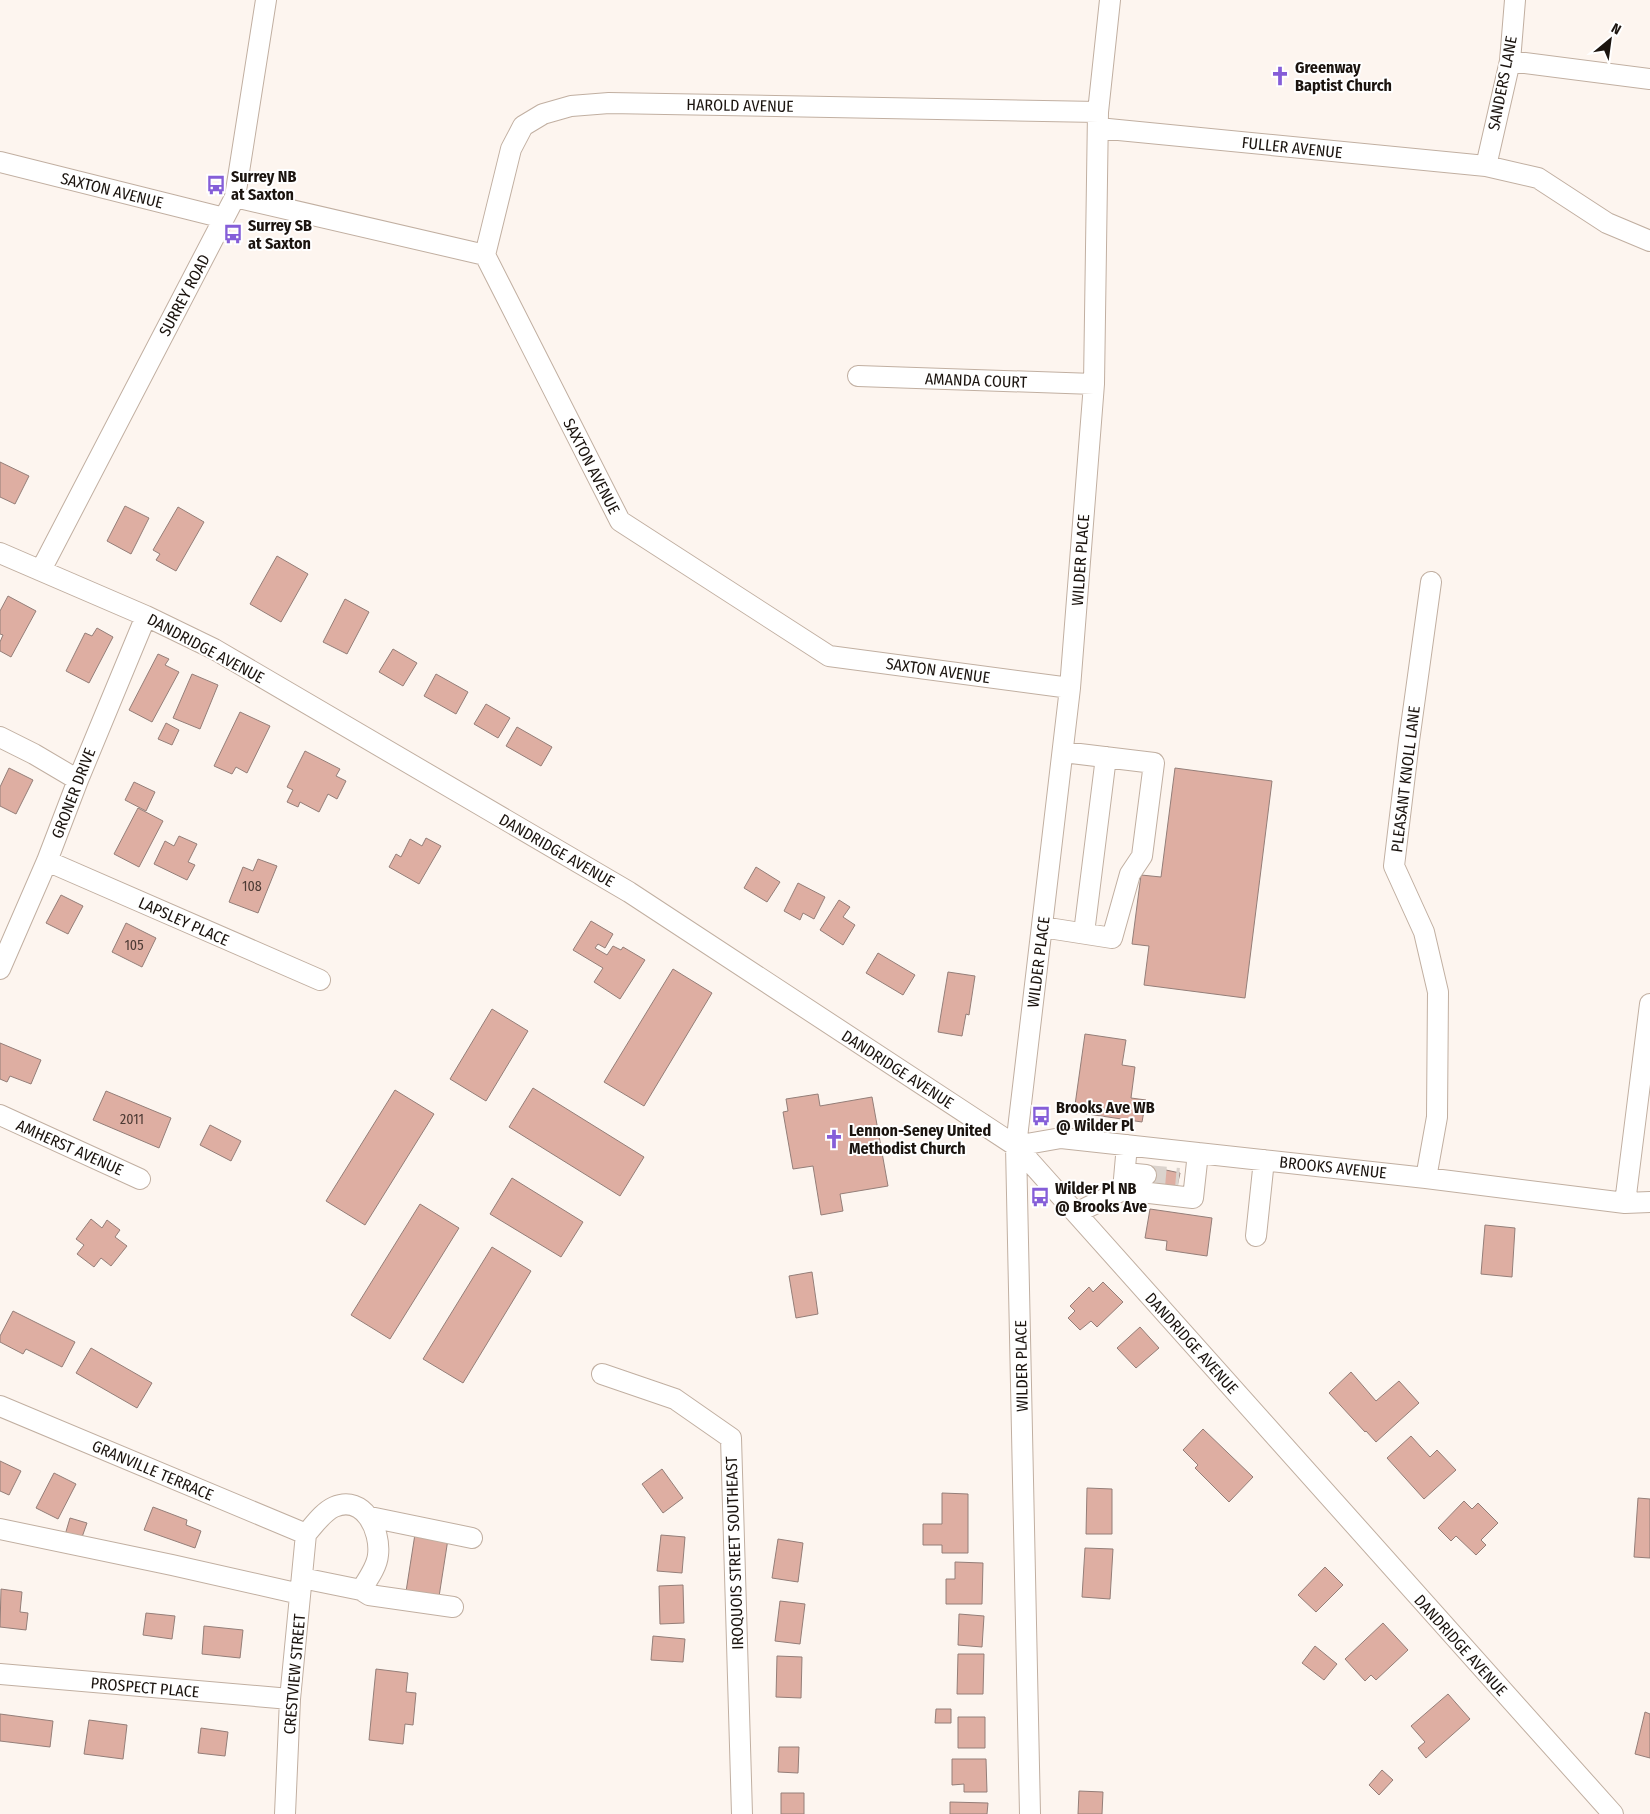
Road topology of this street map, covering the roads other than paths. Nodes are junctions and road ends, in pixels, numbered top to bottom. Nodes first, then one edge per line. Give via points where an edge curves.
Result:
1 (266, 0) edge
2 (1110, 0) edge
3 (1515, 0) edge
4 (1510, 61) junction
5 (1650, 79) edge
6 (1098, 120) junction
7 (0, 162) edge
8 (1486, 166) junction
9 (235, 196) junction
10 (224, 218) junction
11 (1650, 240) edge
12 (485, 255) junction
13 (858, 376) dead end
14 (1094, 384) junction
15 (0, 553) edge
16 (40, 570) junction
17 (1431, 582) dead end
18 (146, 616) junction
19 (1070, 688) junction
20 (0, 737) edge
21 (1063, 752) junction
22 (1106, 757) junction
23 (78, 780) junction
24 (47, 861) junction
25 (1042, 927) junction
26 (1084, 933) junction
27 (0, 970) edge
28 (320, 980) dead end
29 (1650, 1004) edge
30 (0, 1115) edge
31 (1128, 1145) junction
32 (1016, 1146) junction
33 (1198, 1153) junction
34 (1264, 1160) junction
35 (1426, 1178) junction
36 (140, 1179) dead end
37 (1145, 1180) tunnel mouth
38 (1124, 1182) junction
39 (1650, 1202) edge
40 (1624, 1203) junction
41 (1076, 1213) junction
42 (1256, 1236) dead end
43 (602, 1374) dead end
44 (0, 1406) edge
45 (370, 1517) junction
46 (0, 1529) edge
47 (306, 1534) junction
48 (472, 1538) dead end
49 (301, 1586) junction
50 (361, 1590) junction
51 (452, 1607) dead end
52 (0, 1674) edge
53 (290, 1699) junction
54 (285, 1814) edge
55 (742, 1814) edge
56 (1030, 1814) edge
57 (1613, 1814) edge

1 - 9 street, SURREY ROAD
2 - 6 street, WILDER PLACE
3 - 4 street, SANDERS LANE
4 - 5 street
4 - 8 street, SANDERS LANE
6 - 8 street, FULLER AVENUE
6 - 12 street, HAROLD AVENUE via 610,103 571,106 543,114 523,126 511,148
6 - 14 street, WILDER PLACE
7 - 10 street, SAXTON AVENUE
8 - 11 street, FULLER AVENUE via 1538,178 1607,223
9 - 10 street, SURREY ROAD
9 - 12 street
10 - 16 street, SURREY ROAD
12 - 19 street, SAXTON AVENUE via 620,521 829,656
13 - 14 street, AMANDA COURT
14 - 19 street, WILDER PLACE
15 - 16 street, DANDRIDGE AVENUE
16 - 18 street, DANDRIDGE AVENUE
17 - 35 street, PLEASANT KNOLL LANE via 1394,866 1424,932 1438,992 1437,1117
18 - 23 street, GRONER DRIVE
18 - 32 street, DANDRIDGE AVENUE via 214,650 629,892 778,1000
19 - 21 street, WILDER PLACE
20 - 23 street
21 - 22 street
21 - 25 street, WILDER PLACE
22 - 26 street
22 - 26 street via 1154,762 1142,856 1130,874 1112,938
23 - 24 street, GRONER DRIVE
24 - 27 street, GRONER DRIVE
24 - 28 street, LAPSLEY PLACE
25 - 26 street
25 - 32 street, WILDER PLACE
29 - 40 street
30 - 36 street, AMHERST AVENUE
31 - 32 street, BROOKS AVENUE via 1061,1138
31 - 33 street, BROOKS AVENUE
31 - 38 street
32 - 41 street, DANDRIDGE AVENUE
32 - 56 street, WILDER PLACE
33 - 34 street, BROOKS AVENUE
33 - 38 street via 1186,1183 1193,1198
34 - 35 street, BROOKS AVENUE
34 - 42 street
35 - 40 street, BROOKS AVENUE
37 - 38 street
38 - 41 street
39 - 40 street, BROOKS AVENUE
41 - 57 street, DANDRIDGE AVENUE
43 - 55 street, IROQUOIS STREET SOUTHEAST via 675,1399 731,1438
44 - 47 street, GRANVILLE TERRACE
45 - 47 street via 356,1507 343,1505 334,1508
45 - 48 street
45 - 50 street via 379,1537 378,1557
46 - 49 street
47 - 49 street, CRESTVIEW STREET
49 - 50 street
49 - 53 street, CRESTVIEW STREET
50 - 51 street via 369,1595
52 - 53 street, PROSPECT PLACE
53 - 54 street, CRESTVIEW STREET

